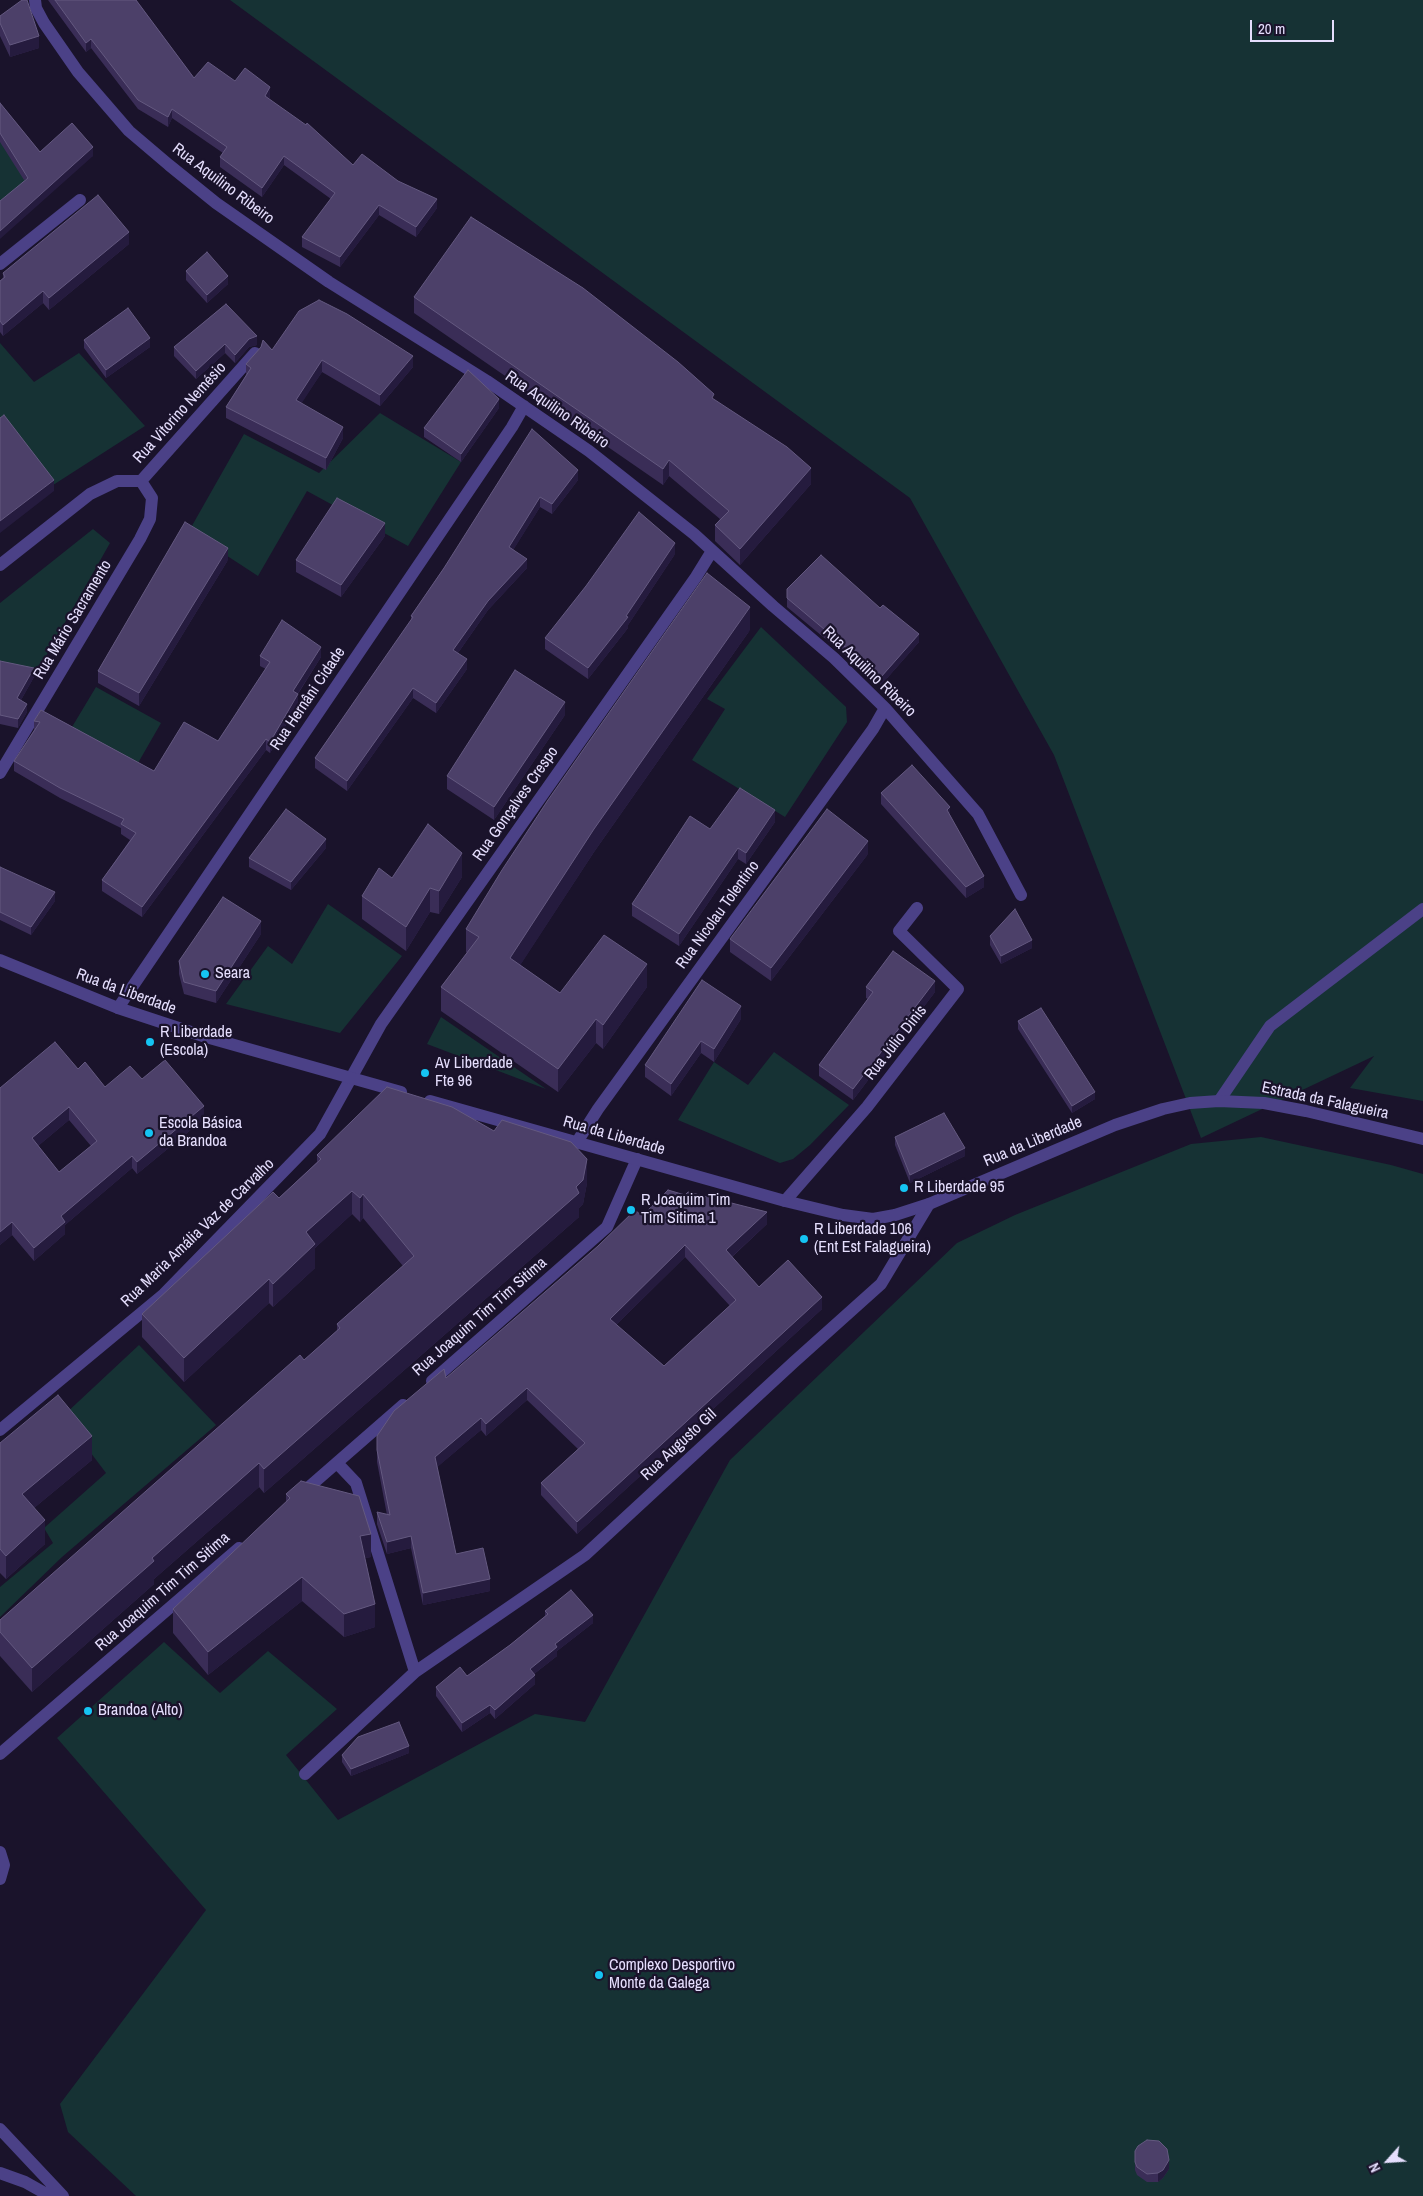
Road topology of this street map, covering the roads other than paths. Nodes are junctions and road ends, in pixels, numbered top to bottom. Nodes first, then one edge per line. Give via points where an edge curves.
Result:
1 (36, 0) edge
2 (80, 200) dead end
3 (0, 264) edge
4 (255, 354) edge
5 (524, 406) junction
6 (141, 481) junction
7 (712, 550) junction
8 (0, 565) edge
9 (885, 708) junction
10 (0, 773) edge
11 (1021, 895) dead end
12 (917, 908) dead end
13 (1423, 909) edge
14 (0, 960) edge
15 (118, 1008) junction
16 (351, 1078) junction
17 (1219, 1101) junction
18 (1423, 1139) edge
19 (577, 1142) junction
20 (637, 1159) junction
21 (785, 1201) junction
22 (929, 1204) junction
23 (426, 1386) edge
24 (411, 1399) edge
25 (0, 1430) edge
26 (337, 1463) junction
27 (290, 1503) edge
28 (245, 1542) edge
29 (415, 1672) junction
30 (0, 1754) edge
31 (305, 1774) dead end
32 (0, 1852) edge
33 (0, 1878) edge
34 (0, 2129) edge
35 (0, 2173) edge
36 (50, 2196) edge
37 (63, 2196) edge

1 - 5 street, Rua Aquilino Ribeiro via 36,8 44,23 78,72 129,131 169,165 216,203 329,282
2 - 3 street
4 - 6 street, Rua Vitorino Nemésio
5 - 7 street, Rua Aquilino Ribeiro via 589,451
5 - 15 street, Rua Hernâni Cidade
6 - 8 street, Rua Vitorino Nemésio via 117,481 90,494
6 - 10 street, Rua Mário Sacramento via 152,498 150,518 140,539
7 - 9 street, Rua Aquilino Ribeiro via 834,658
7 - 16 street, Rua Gonçalves Crespo via 380,1024
9 - 11 street, Rua Aquilino Ribeiro via 978,814
9 - 19 street, Rua Nicolau Tolentino
12 - 21 street, Rua Júlio Dinis via 899,931 958,989 867,1107
13 - 17 street via 1270,1026
14 - 15 street, Rua da Liberdade
15 - 16 street, Rua da Liberdade
16 - 19 street, Rua da Liberdade
16 - 25 street, Rua Maria Amália Vaz de Carvalho via 320,1134 170,1287
17 - 18 street, Estrada da Falagueira via 1264,1103 1298,1109
17 - 22 street, Rua da Liberdade via 1163,1109 1115,1125
19 - 20 street, Rua da Liberdade
20 - 21 street, Rua da Liberdade
20 - 23 street, Rua Joaquim Tim Tim Sitima via 607,1227
21 - 22 street, Rua da Liberdade via 843,1215 873,1218
22 - 29 street, Rua Augusto Gil via 881,1284 585,1555
24 - 26 street, Rua Joaquim Tim Tim Sitima
26 - 27 street, Rua Joaquim Tim Tim Sitima
26 - 29 street via 356,1483
28 - 30 street, Rua Joaquim Tim Tim Sitima
29 - 31 street, Rua Augusto Gil
32 - 33 street via 4,1864
34 - 37 street
35 - 36 street

